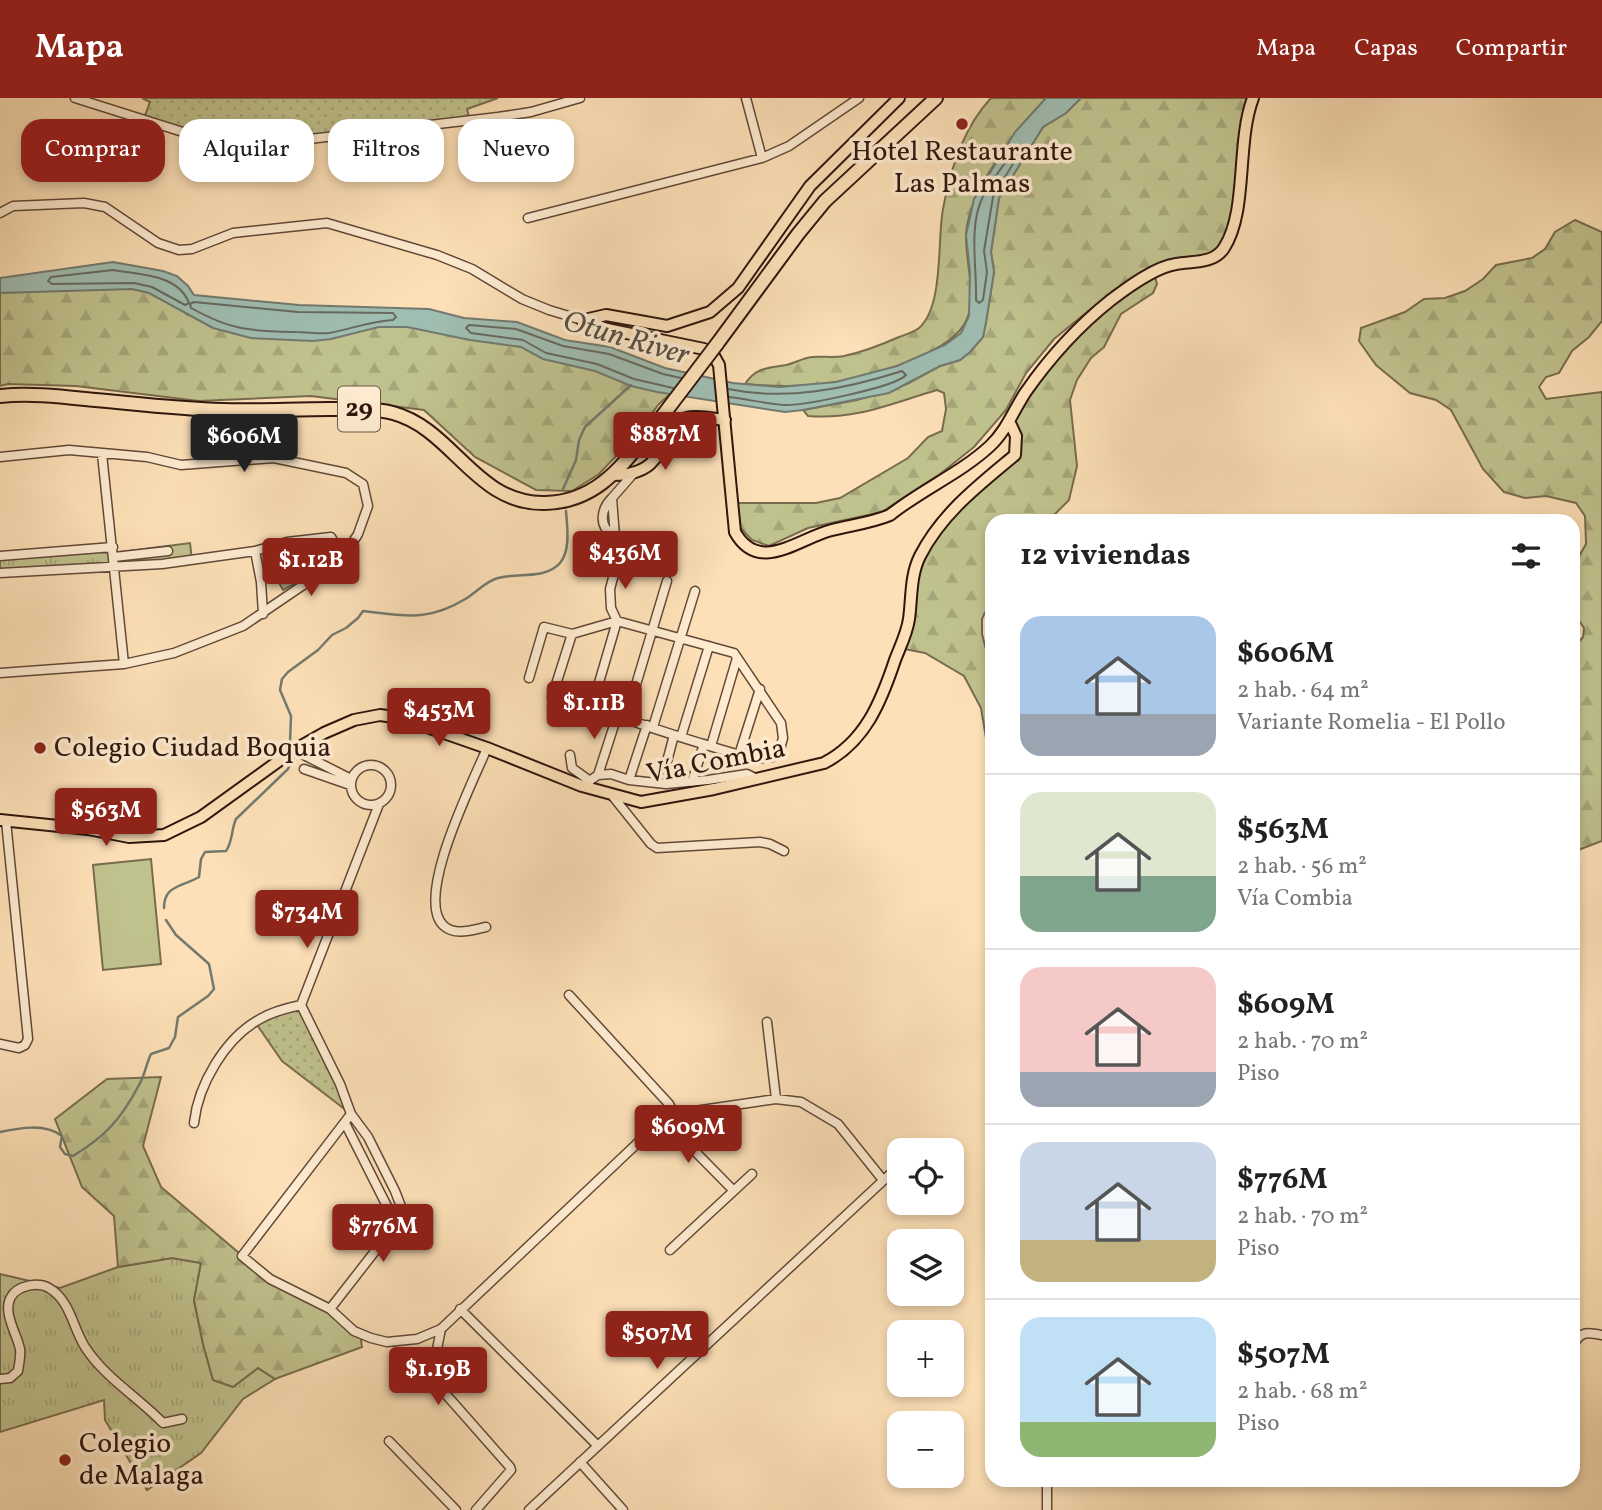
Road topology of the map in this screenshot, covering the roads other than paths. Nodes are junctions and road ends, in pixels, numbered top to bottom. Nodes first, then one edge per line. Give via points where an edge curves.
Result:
1 (75, 98) edge
2 (580, 98) edge
3 (746, 98) edge
4 (859, 98) edge
5 (899, 98) edge
6 (936, 98) edge
7 (1253, 98) edge
8 (762, 158) junction
9 (0, 213) edge
10 (528, 218) dead end
11 (582, 320) junction
12 (0, 396) edge
13 (725, 420) junction
14 (1009, 421) junction
15 (102, 454) junction
16 (0, 457) edge
17 (633, 474) junction
18 (613, 475) junction
19 (113, 547) junction
20 (169, 551) dead end
21 (255, 551) junction
22 (0, 556) edge
23 (343, 558) junction
24 (114, 562) junction
25 (0, 573) edge
26 (667, 581) dead end
27 (695, 591) dead end
28 (263, 614) junction
29 (617, 621) junction
30 (651, 631) junction
31 (572, 634) junction
32 (680, 639) junction
33 (709, 646) junction
34 (737, 659) junction
35 (124, 664) junction
36 (0, 673) edge
37 (529, 678) dead end
38 (760, 689) junction
39 (552, 697) dead end
40 (622, 717) junction
41 (650, 726) junction
42 (677, 736) junction
43 (708, 745) junction
44 (487, 748) junction
45 (294, 750) junction
46 (570, 755) dead end
47 (742, 758) junction
48 (304, 769) dead end
49 (665, 769) dead end
50 (598, 775) junction
51 (752, 776) junction
52 (629, 780) junction
53 (351, 782) junction
54 (692, 782) junction
55 (586, 784) junction
56 (611, 794) junction
57 (379, 804) junction
58 (3, 821) edge
59 (784, 851) dead end
60 (486, 928) dead end
61 (569, 995) dead end
62 (301, 1005) junction
63 (767, 1022) dead end
64 (0, 1044) edge
65 (776, 1099) junction
66 (351, 1114) junction
67 (674, 1114) junction
68 (663, 1119) junction
69 (194, 1123) dead end
70 (345, 1123) junction
71 (752, 1174) dead end
72 (887, 1176) edge
73 (883, 1180) junction
74 (733, 1190) junction
75 (396, 1224) junction
76 (670, 1250) dead end
77 (330, 1309) junction
78 (460, 1309) junction
79 (441, 1329) junction
80 (1580, 1334) edge
81 (1602, 1335) edge
82 (0, 1379) edge
83 (182, 1419) dead end
84 (389, 1441) dead end
85 (598, 1446) junction
86 (580, 1462) junction
87 (1047, 1487) edge
88 (456, 1510) edge
89 (476, 1510) edge
90 (529, 1510) edge
91 (623, 1510) edge
92 (1047, 1510) edge

1 - 2 street via 205,139 249,146 506,116
3 - 8 street
4 - 8 street via 789,146
5 - 11 main road via 810,186 738,288 710,312 667,326 606,315
6 - 18 highway, 29, bridge via 825,201
7 - 14 main road via 1241,149 1236,215 1222,251 1217,257 1171,264 1111,300 1056,350
8 - 10 street
9 - 11 street via 13,206 84,203 105,207 158,243 179,250 233,233 327,223 437,255 472,269 522,299
11 - 13 main road via 711,353 717,360
12 - 18 highway, 29 via 215,410 392,413 428,432 493,489 526,502 572,499
13 - 14 main road via 735,532 742,544 764,552 890,515 991,445
13 - 17 main road via 692,417 676,422 657,457
14 - 51 main road, Vía Combia via 1016,436 1015,455 964,497 920,555 911,583 908,622 881,702 865,728 837,757 824,763
15 - 16 street via 69,450
15 - 19 street
15 - 23 street via 181,465 274,458 346,473 363,484 368,506
17 - 18 main road
17 - 29 street via 612,498 617,563 610,589
19 - 22 street
19 - 24 street
20 - 24 street
21 - 23 street via 331,537
21 - 24 street via 162,564
21 - 28 street
23 - 28 street
24 - 25 street
24 - 35 street
26 - 30 street
27 - 32 street
28 - 35 street via 200,644
29 - 30 street
29 - 31 street
29 - 40 street via 592,700 596,708
30 - 32 street
30 - 40 street
31 - 37 street via 544,627
31 - 39 street
32 - 33 street
32 - 41 street
33 - 34 street via 734,653
33 - 42 street
34 - 38 street
34 - 43 street
35 - 36 street
38 - 47 street
38 - 47 street via 781,723 783,738 779,753 772,757
40 - 41 street
40 - 50 street
41 - 42 street
41 - 52 street
42 - 43 street
42 - 49 street
43 - 47 street
43 - 54 street
44 - 45 main road, Vía Combia via 380,715 354,720
44 - 55 main road, Vía Combia
44 - 60 street via 441,858 434,902 445,927 456,932
45 - 53 street
45 - 58 main road, Vía Combia via 201,817 164,835 129,837
46 - 55 street via 572,768
47 - 51 street
48 - 53 street
50 - 52 street
50 - 55 street
51 - 54 street
51 - 56 main road, Vía Combia via 647,802
52 - 54 street
53 - 57 street via 359,801
53 - 57 street via 365,765 384,770 391,788
55 - 56 main road, Vía Combia
56 - 59 street via 657,848 760,842
57 - 62 street
58 - 64 street via 28,1039 19,1048
61 - 67 street
62 - 66 street
62 - 69 street via 261,1018 234,1040 201,1089
63 - 65 street
65 - 67 street
65 - 73 street via 801,1102 838,1124
66 - 70 street
66 - 75 street via 369,1137 403,1209
67 - 68 street
68 - 74 street
68 - 78 street
70 - 75 street
70 - 77 street via 242,1255 270,1279
71 - 74 street
72 - 73 street
73 - 85 street
74 - 76 street
75 - 77 street
77 - 79 street via 354,1331 387,1342 416,1339
78 - 79 street
78 - 85 street
79 - 89 street via 432,1374 435,1382 511,1470
80 - 81 street
82 - 83 street via 10,1378 19,1364 9,1299 17,1290 39,1284 62,1299 86,1348 110,1377 163,1423
84 - 88 street
85 - 86 street
86 - 90 street
86 - 91 street
87 - 92 street

